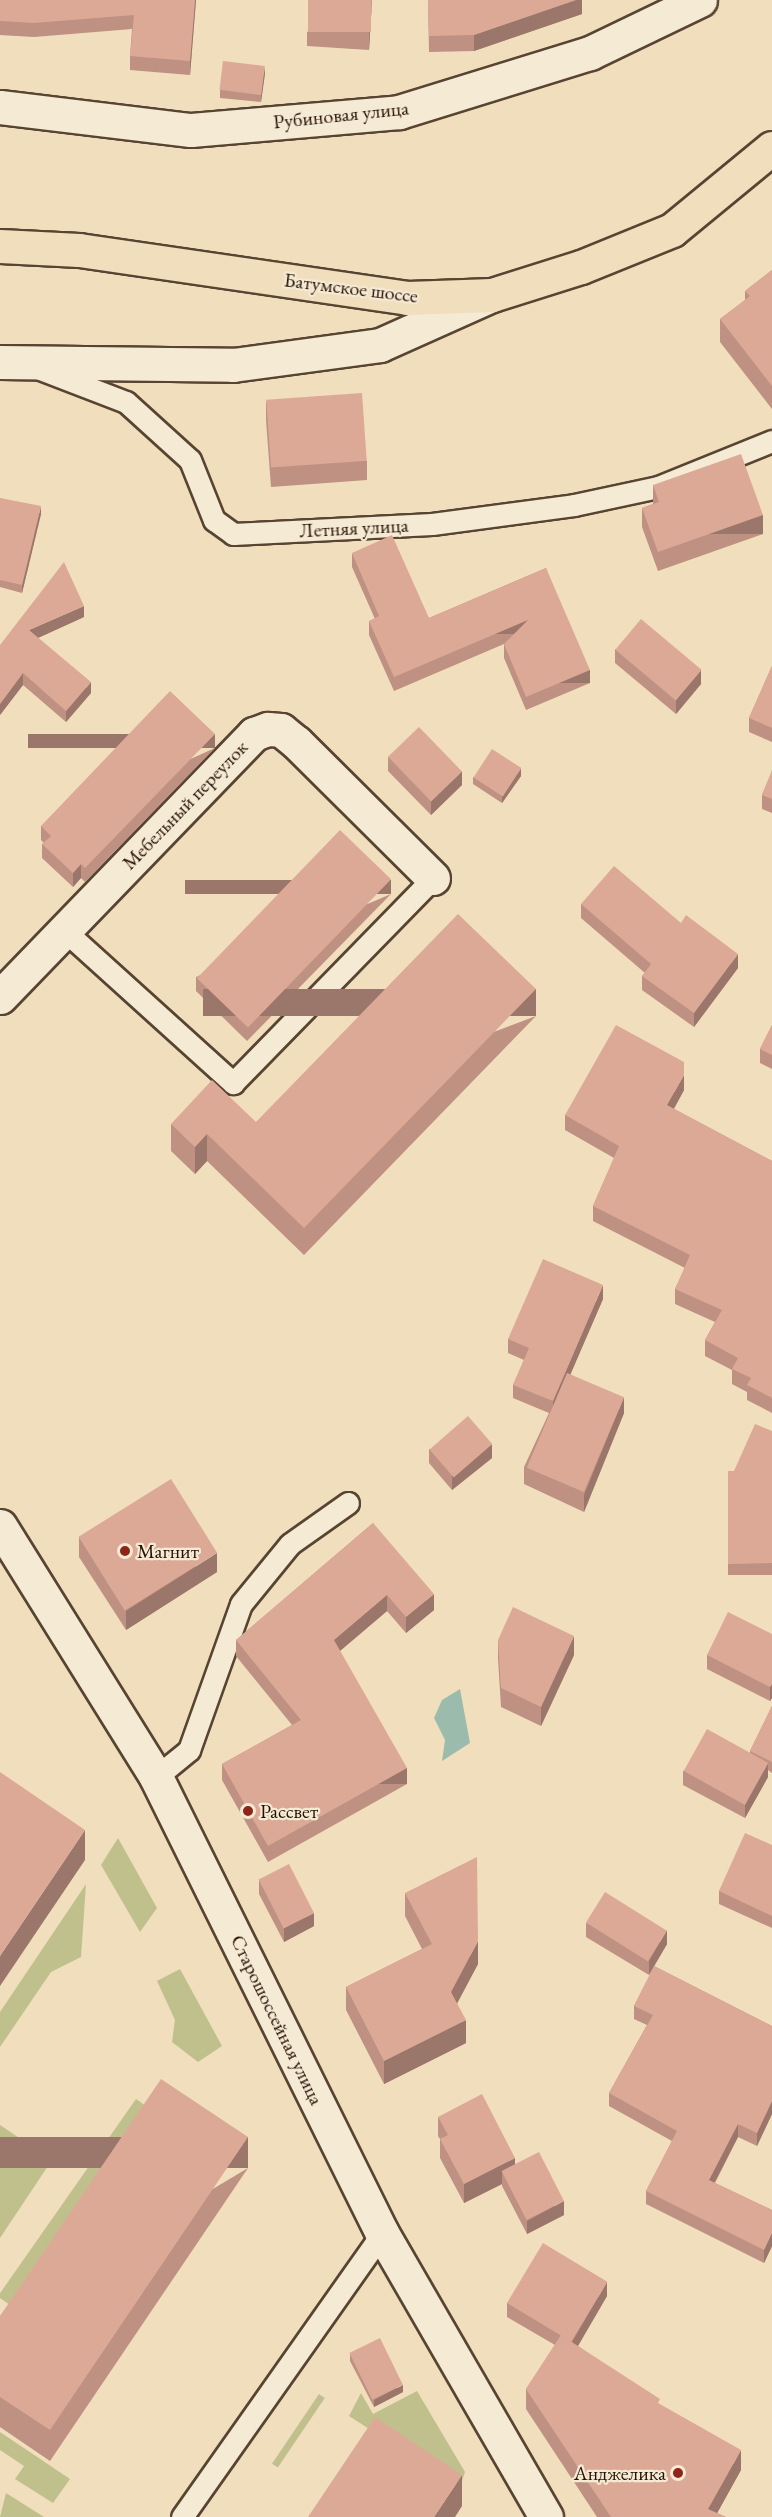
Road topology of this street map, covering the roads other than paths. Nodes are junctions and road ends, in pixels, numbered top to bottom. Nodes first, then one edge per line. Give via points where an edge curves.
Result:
1 (700, 0) edge
2 (0, 107) edge
3 (772, 148) edge
4 (0, 246) edge
5 (492, 295) junction
6 (9, 362) edge
7 (772, 441) edge
8 (433, 878) joint
9 (64, 931) junction
10 (0, 998) edge
11 (348, 1503) dead end
12 (4, 1545) edge
13 (156, 1777) junction
14 (382, 2233) junction
15 (182, 2517) edge
16 (546, 2517) edge

1 - 2 street, Рубиновая улица via 590,53 399,112 192,130
3 - 5 highway, Батумское шоссе via 672,230 581,267
4 - 5 highway, Батумское шоссе via 102,253 407,298
5 - 6 street via 369,346 233,365
6 - 7 lane, Летняя улица via 126,402 190,460 214,520 233,534 432,524 574,505 658,486
8 - 9 street, Мебельный переулок via 296,742 268,729 254,734
8 - 9 lane via 232,1083
9 - 10 street, Мебельный переулок
11 - 13 lane via 290,1544 241,1604 189,1750
12 - 13 street, Старошоссейная улица
13 - 14 street, Старошоссейная улица
14 - 15 lane
14 - 16 street, Старошоссейная улица

